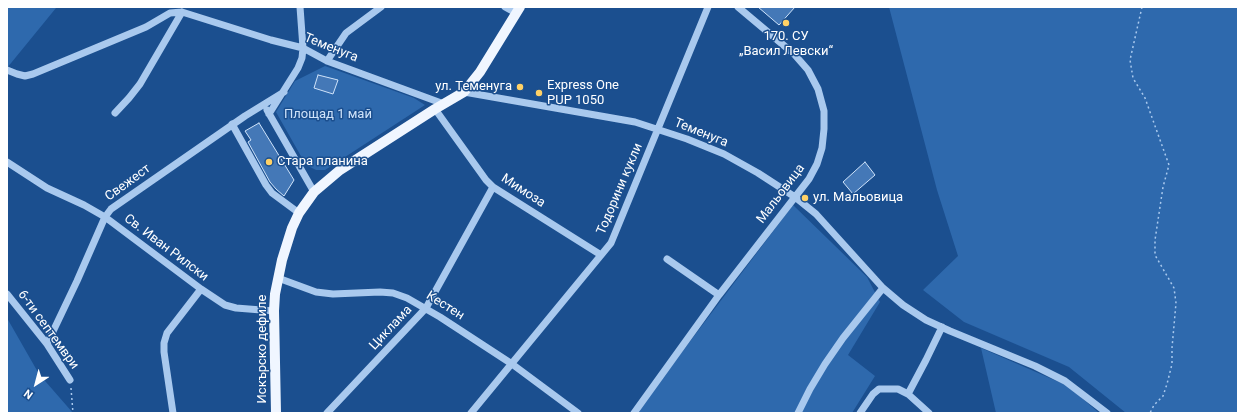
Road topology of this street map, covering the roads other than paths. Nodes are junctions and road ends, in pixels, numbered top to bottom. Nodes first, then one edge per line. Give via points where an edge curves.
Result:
1 (300, 7) edge
2 (381, 7) edge
3 (504, 7) edge
4 (708, 7) edge
5 (738, 7) edge
6 (170, 10) edge
7 (518, 10) edge
8 (182, 12) junction
9 (303, 48) junction
10 (327, 61) junction
11 (7, 70) edge
12 (284, 92) junction
13 (464, 92) junction
14 (263, 105) junction
15 (440, 106) junction
16 (115, 113) dead end
17 (269, 114) junction
18 (232, 124) junction
19 (658, 129) junction
20 (7, 162) edge
21 (493, 187) junction
22 (314, 192) junction
23 (795, 197) junction
24 (300, 213) junction
25 (105, 217) junction
26 (601, 255) junction
27 (667, 259) dead end
28 (278, 278) junction
29 (883, 288) junction
30 (201, 289) junction
31 (7, 294) edge
32 (719, 295) junction
33 (426, 308) junction
34 (274, 311) junction
35 (942, 327) junction
36 (47, 344) junction
37 (512, 364) junction
38 (70, 380) road end
39 (908, 394) junction
40 (173, 413) edge
41 (276, 413) edge
42 (327, 413) edge
43 (471, 413) edge
44 (578, 413) edge
45 (634, 413) edge
46 (798, 413) edge
47 (860, 413) edge
48 (929, 413) edge
49 (1107, 413) edge

1 - 9 street
2 - 10 street via 346,33
3 - 7 street
4 - 19 street, Тодорини кукли
5 - 23 street, Мальовица via 794,54 808,70 818,89 824,111 822,148 809,179
6 - 8 street, Теменуга
6 - 11 street, Теменуга via 146,27 32,74 25,76
7 - 13 main road, Искърско дефиле via 480,72
8 - 9 street, Теменуга
8 - 16 street via 140,84
9 - 10 street, Теменуга
9 - 12 street via 298,68
10 - 15 street, Теменуга
12 - 14 street, Свежест
12 - 17 street
13 - 15 main road, Искърско дефиле
13 - 19 street, Теменуга via 635,122
14 - 17 street
14 - 18 street, Свежест
15 - 21 street, Мимоза via 486,180
15 - 22 main road, Искърско дефиле via 340,170
17 - 22 street
18 - 24 street via 272,193
18 - 25 street, Свежест via 119,203
19 - 23 street, Теменуга via 724,154
19 - 26 street, Тодорини кукли via 611,243
20 - 25 street, Св. Иван Рилски via 47,188
21 - 26 street, Мимоза
21 - 33 street, Циклама
22 - 24 main road, Искърско дефиле
23 - 29 street, Теменуга via 816,214
23 - 32 street, Мальовица
24 - 28 main road, Искърско дефиле via 287,243
25 - 30 street, Св. Иван Рилски
25 - 36 street, Свежест
26 - 37 street, Тодорини кукли
27 - 32 street
28 - 33 street, Кестен via 316,292 393,293
28 - 34 main road, Искърско дефиле
29 - 35 street, Теменуга via 903,305
29 - 46 street via 825,364
30 - 34 street, Св. Иван Рилски via 225,305
30 - 40 street via 167,333 164,343
31 - 36 street, 6-ти септември
32 - 45 street, Мальовица
33 - 37 street, Кестен
33 - 42 street, Циклама
34 - 41 main road, Искърско дефиле
35 - 39 street
35 - 49 street, Теменуга via 1036,366 1065,381
36 - 38 street, 6-ти септември
37 - 43 street, Тодорини кукли
37 - 44 street, Кестен
39 - 47 street via 898,389 879,389
39 - 48 street

